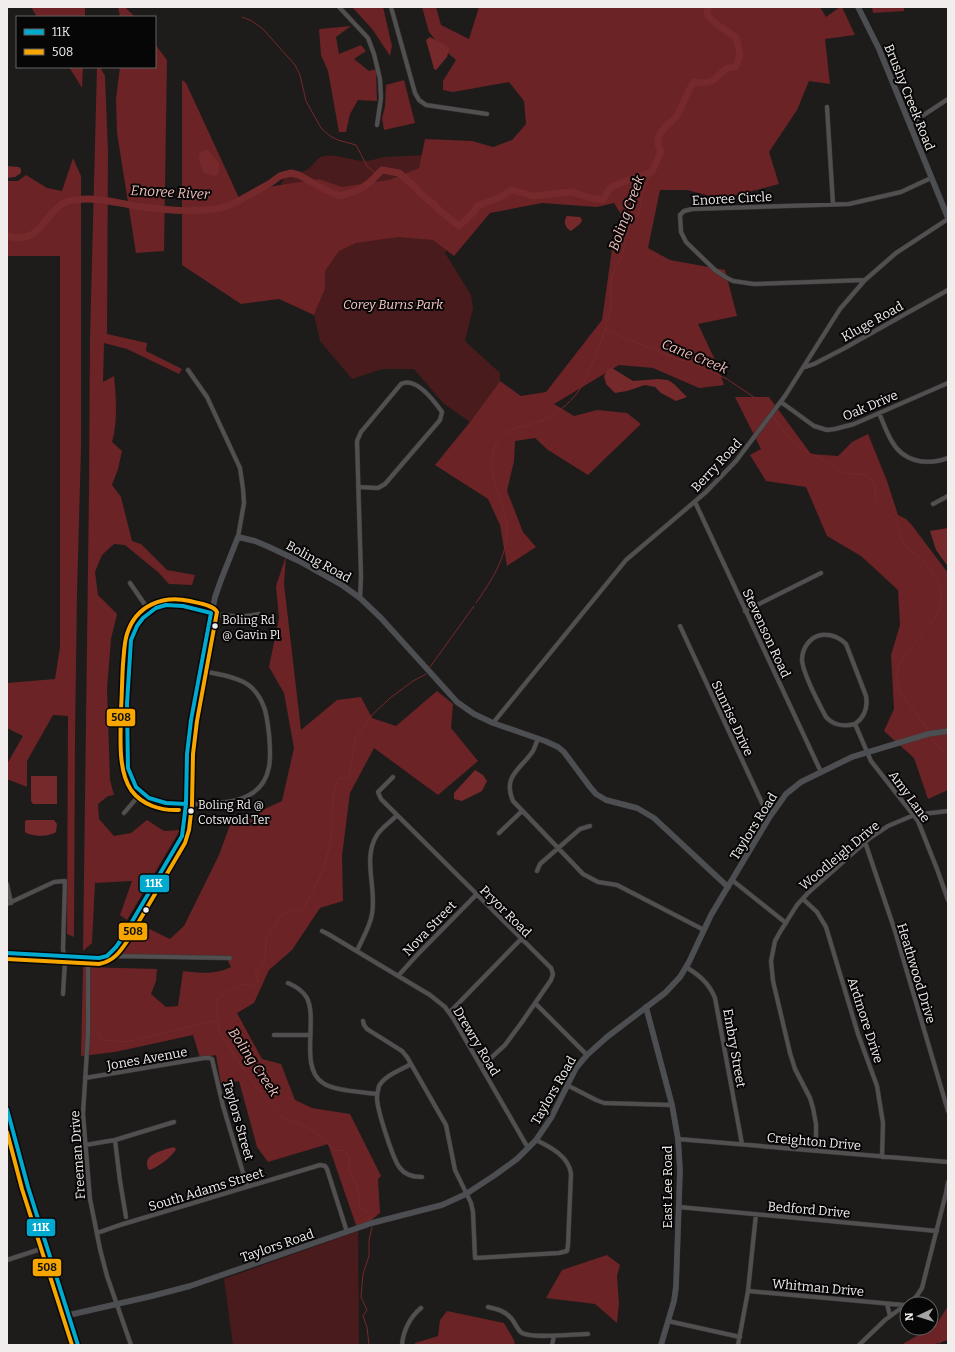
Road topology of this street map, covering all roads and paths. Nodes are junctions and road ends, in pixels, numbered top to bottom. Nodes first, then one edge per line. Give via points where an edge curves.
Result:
1 (339, 7) edge
2 (391, 7) edge
3 (858, 7) edge
4 (948, 99) edge
5 (827, 108) dead end
6 (487, 114) dead end
7 (910, 124) junction
8 (377, 125) dead end
9 (931, 178) junction
10 (833, 204) junction
11 (948, 219) edge
12 (864, 280) junction
13 (948, 290) edge
14 (805, 367) junction
15 (188, 370) dead end
16 (948, 383) edge
17 (781, 402) junction
18 (879, 413) junction
19 (948, 458) edge
20 (358, 487) junction
21 (948, 496) edge
22 (695, 502) junction
23 (933, 504) dead end
24 (238, 536) junction
25 (821, 573) dead end
26 (130, 583) dead end
27 (360, 598) junction
28 (745, 611) junction
29 (150, 612) junction
30 (212, 613) junction
31 (259, 614) dead end
32 (680, 626) dead end
33 (200, 671) junction
34 (493, 724) junction
35 (855, 724) junction
36 (948, 731) edge
37 (538, 739) junction
38 (866, 752) junction
39 (821, 772) junction
40 (393, 777) dead end
41 (141, 793) junction
42 (186, 804) junction
43 (522, 811) junction
44 (948, 811) edge
45 (124, 813) dead end
46 (397, 815) junction
47 (914, 815) junction
48 (769, 818) junction
49 (590, 826) dead end
50 (499, 833) dead end
51 (865, 842) junction
52 (558, 848) junction
53 (537, 871) dead end
54 (732, 880) junction
55 (7, 884) edge
56 (728, 887) junction
57 (476, 895) junction
58 (803, 899) junction
59 (948, 900) edge
60 (9, 903) edge
61 (786, 922) junction
62 (704, 930) junction
63 (322, 931) dead end
64 (521, 939) junction
65 (357, 951) junction
66 (7, 953) edge
67 (64, 955) junction
68 (107, 956) junction
69 (88, 957) junction
70 (230, 958) dead end
71 (686, 967) junction
72 (398, 976) junction
73 (288, 982) dead end
74 (63, 994) dead end
75 (535, 1003) junction
76 (646, 1007) junction
77 (450, 1012) junction
78 (363, 1021) dead end
79 (274, 1035) dead end
80 (310, 1036) junction
81 (586, 1056) junction
82 (212, 1059) joint
83 (411, 1064) junction
84 (480, 1065) junction
85 (85, 1078) junction
86 (567, 1086) junction
87 (377, 1094) junction
88 (672, 1105) junction
89 (7, 1109) edge
90 (948, 1111) edge
91 (174, 1122) dead end
92 (678, 1139) junction
93 (115, 1140) junction
94 (536, 1140) junction
95 (742, 1144) junction
96 (85, 1145) junction
97 (528, 1148) junction
98 (816, 1151) junction
99 (882, 1157) junction
100 (948, 1162) edge
101 (422, 1177) dead end
102 (948, 1182) edge
103 (247, 1186) junction
104 (466, 1194) junction
105 (679, 1207) junction
106 (756, 1214) junction
107 (126, 1216) dead end
108 (937, 1231) junction
109 (347, 1232) junction
110 (97, 1233) junction
111 (47, 1248) junction
112 (7, 1260) edge
113 (748, 1291) junction
114 (917, 1296) edge
115 (887, 1304) junction
116 (118, 1305) junction
117 (899, 1305) edge
118 (488, 1307) dead end
119 (421, 1308) dead end
120 (899, 1310) edge
121 (69, 1315) junction
122 (890, 1316) junction
123 (668, 1321) junction
124 (588, 1334) dead end
125 (554, 1336) junction
126 (740, 1338) junction
127 (78, 1345) edge
128 (131, 1345) edge
129 (402, 1345) edge
130 (552, 1345) edge
131 (661, 1345) edge
132 (738, 1345) edge
133 (859, 1345) edge

1 - 8 street via 364,33 372,46 381,90
2 - 6 street via 415,94 419,100 426,105
3 - 7 street, Brushy Creek Road via 879,49
4 - 7 street
5 - 10 street
7 - 9 street, Brushy Creek Road
9 - 10 street, Enoree Circle via 901,192 849,204
9 - 11 street, Brushy Creek Road
10 - 12 street, Enoree Circle via 687,210 680,216 681,232 686,242 701,257 724,276 737,282 754,284
11 - 12 street, Berry Road via 901,250
12 - 14 street, Berry Road via 840,309
13 - 14 street, Kluge Road via 831,356
14 - 17 street, Berry Road
15 - 24 street via 207,397 240,468 244,504
16 - 18 street, Oak Drive
17 - 18 street, Oak Drive via 810,424 827,430 846,427
17 - 22 street, Berry Road via 736,462
18 - 19 street via 893,444 907,457 926,463
20 - 20 street via 378,488 385,484 440,420 442,412 415,384 401,384 360,434 356,445
20 - 27 street via 362,576
21 - 23 street
22 - 28 street, Stevenson Road
22 - 34 street, Berry Road via 623,564
24 - 27 street, Boling Road via 301,562 336,581
24 - 30 street via 221,580
25 - 28 street
26 - 29 street
27 - 34 street, Boling Road via 453,698
28 - 39 street, Stevenson Road
29 - 30 street via 172,605
29 - 41 street via 137,625 132,635 128,687 128,768 132,781
30 - 31 street
30 - 33 street
32 - 48 street, Sunrise Drive
33 - 42 street via 188,741
33 - 42 street via 240,680 257,693 266,713 270,762 262,784 248,796 227,802
34 - 37 street, Boling Road
35 - 35 street via 865,714 867,702 846,644 831,635 820,635 804,649 804,666 823,711 830,721 843,726
35 - 38 street, Amy Lane
36 - 38 street, Taylors Road via 928,734
37 - 43 street via 532,751 513,774 509,784 509,793
37 - 56 street, Boling Road via 561,749 601,798 637,808 660,822
38 - 39 street, Taylors Road
38 - 47 street, Amy Lane
39 - 48 street, Taylors Road via 790,790
40 - 46 street, Pryor Road via 378,794
41 - 42 street via 160,803
41 - 45 street
42 - 68 street via 180,840 123,937
43 - 50 street
43 - 52 street
44 - 47 street
46 - 57 street, Pryor Road
46 - 65 street via 379,833 373,845 373,913
47 - 51 street, Woodleigh Drive via 888,826
47 - 59 street, Amy Lane via 923,831
48 - 54 street, Taylors Road
49 - 52 street via 580,829
51 - 58 street, Woodleigh Drive
51 - 90 street, Heathwood Drive
52 - 53 street via 540,864
52 - 62 street via 591,880 617,885
54 - 56 street, Taylors Road
54 - 61 street
55 - 60 street
56 - 62 street, Taylors Road
57 - 64 street, Pryor Road
57 - 72 street, Nova Street
58 - 61 street, Woodleigh Drive
58 - 99 street, Ardmore Drive via 817,912 826,927 858,1034 875,1078 883,1122
60 - 67 street via 54,882 65,881
61 - 98 street, Woodleigh Drive via 773,948 772,975 795,1070 813,1108
62 - 71 street, Taylors Road
63 - 65 street, Drewry Road
64 - 75 street, Pryor Road via 553,972 551,980
64 - 77 street
65 - 72 street, Drewry Road
66 - 67 street
67 - 69 street
67 - 74 street
68 - 69 street
68 - 70 street
69 - 85 street, Freeman Drive
71 - 76 street, Taylors Road via 672,986
71 - 95 street, Embry Street via 706,982 715,998
72 - 77 street, Drewry Road via 430,995
73 - 80 street via 308,1000
75 - 81 street
75 - 84 street, Pryor Road via 504,1045
76 - 81 street, Taylors Road
76 - 88 street, East Lee Road
77 - 84 street, Drewry Road
78 - 83 street via 367,1029 402,1051
79 - 80 street
80 - 87 street via 312,1068 320,1081 333,1087
81 - 86 street, Taylors Road via 576,1068
82 - 85 street, Jones Avenue via 204,1058
82 - 103 street, Taylors Street
83 - 87 street via 386,1079
83 - 104 street via 446,1125 455,1170
84 - 97 street, Drewry Road
85 - 96 street, Freeman Drive
86 - 88 street via 604,1103
86 - 94 street, Taylors Road via 551,1118
87 - 101 street via 380,1115 396,1163 406,1174
88 - 92 street, East Lee Road
89 - 111 street
91 - 93 street
92 - 95 street, Creighton Drive
92 - 105 street, East Lee Road
93 - 96 street
93 - 107 street
94 - 97 street, Taylors Road
94 - 104 street via 558,1153 570,1167 567,1251 475,1258 473,1212
95 - 98 street, Creighton Drive
96 - 110 street, Freeman Drive via 90,1199
97 - 104 street, Taylors Road via 503,1170
98 - 99 street, Creighton Drive
99 - 100 street, Creighton Drive
102 - 108 street
103 - 109 street, South Adams Street via 322,1165 327,1169
103 - 110 street, South Adams Street
104 - 109 street, Taylors Road via 442,1205
105 - 106 street, Bedford Drive
105 - 123 street, East Lee Road via 676,1287
106 - 108 street, Bedford Drive
106 - 113 street
108 - 114 street via 922,1288
109 - 116 street, Taylors Road via 190,1286
110 - 116 street, Freeman Drive via 107,1276
111 - 112 street
111 - 121 street
113 - 115 street, Whitman Drive
113 - 126 street
115 - 117 street, Whitman Drive
115 - 122 street
116 - 121 street, Taylors Road
116 - 128 street, Freeman Drive
118 - 125 street via 500,1309 523,1333
119 - 129 street via 408,1323
120 - 122 street
121 - 127 street
122 - 133 street
123 - 126 street
123 - 131 street, East Lee Road
124 - 125 street
125 - 130 street
126 - 132 street

